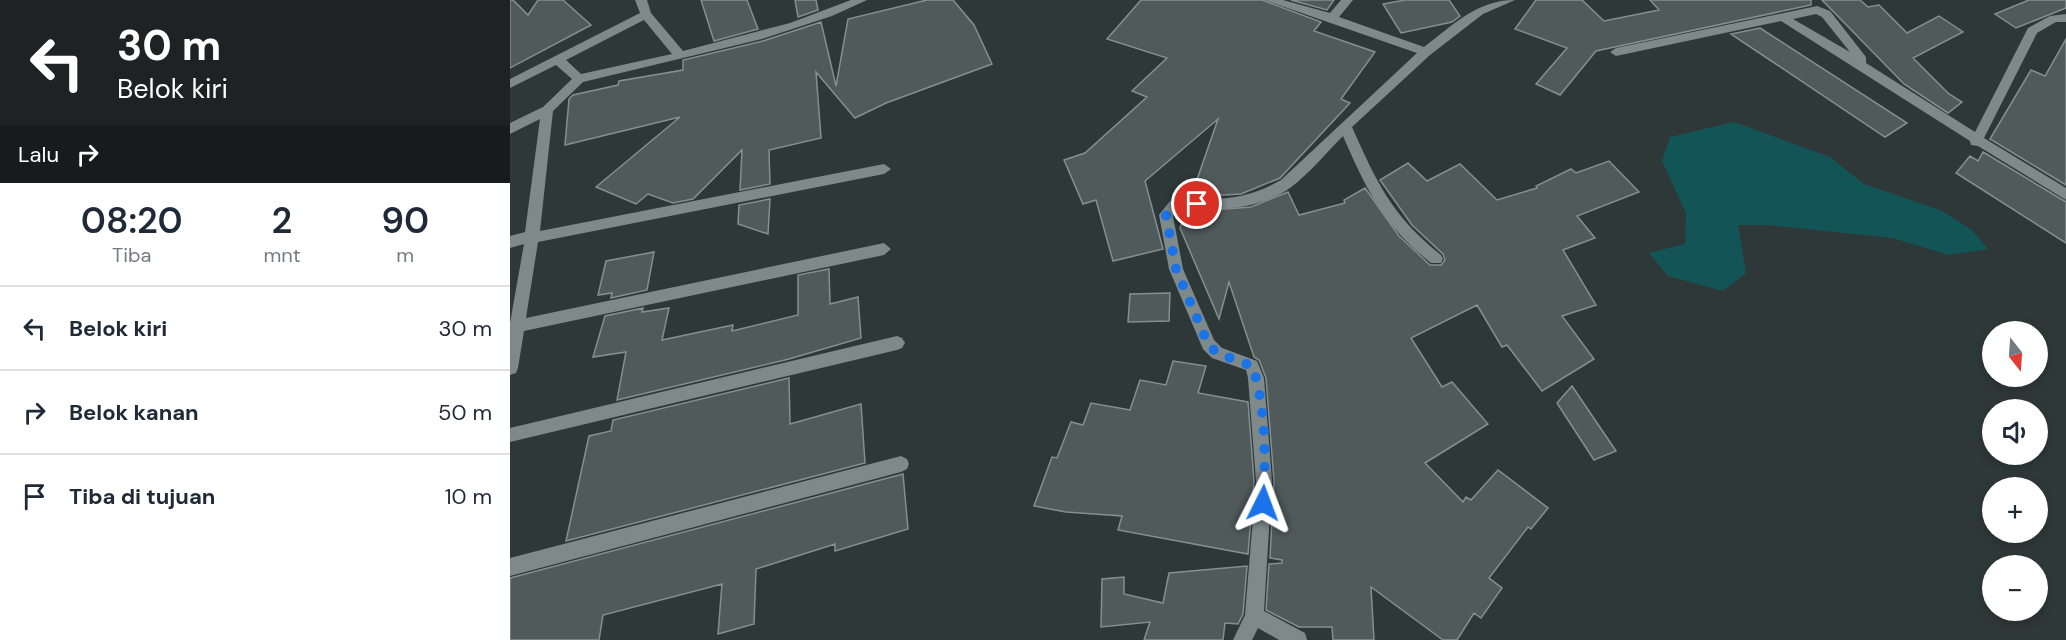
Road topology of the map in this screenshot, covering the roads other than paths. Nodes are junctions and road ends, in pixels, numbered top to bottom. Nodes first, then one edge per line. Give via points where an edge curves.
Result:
1 (641, 0) edge
2 (861, 0) edge
3 (1270, 0) edge
4 (1347, 0) edge
5 (1509, 0) edge
6 (646, 14) junction
7 (1332, 18) junction
8 (1785, 18) junction
9 (2066, 18) edge
10 (1426, 52) junction
11 (1616, 52) dead end
12 (680, 56) junction
13 (557, 59) junction
14 (1868, 67) junction
15 (579, 80) junction
16 (510, 84) edge
17 (547, 110) junction
18 (1345, 126) junction
19 (510, 129) edge
20 (1976, 142) junction
21 (884, 169) dead end
22 (2066, 195) edge
23 (532, 237) junction
24 (510, 242) edge
25 (884, 249) dead end
26 (1436, 259) dead end
27 (517, 326) junction
28 (897, 343) dead end
29 (510, 368) edge
30 (510, 435) edge
31 (901, 464) dead end
32 (510, 567) edge
33 (1254, 616) junction
34 (1242, 640) edge
35 (1298, 640) edge

1 - 6 street
2 - 12 street via 804,21
3 - 7 street
4 - 7 street
5 - 10 street via 1479,11
6 - 12 street
6 - 13 street
7 - 10 street
8 - 11 street
8 - 14 street
8 - 14 street via 1817,10 1824,12
9 - 20 street via 2054,19 2032,31
10 - 18 street
12 - 15 street
13 - 15 street
13 - 16 street
14 - 20 street
15 - 17 street
17 - 19 street
17 - 23 street
18 - 26 street via 1364,169 1394,218 1406,234
18 - 33 street via 1286,184 1268,194 1236,204 1175,205 1166,215 1176,269 1208,344 1217,353 1252,366 1256,378 1264,481
20 - 22 street
21 - 23 street
23 - 24 street
23 - 27 street
25 - 27 street
27 - 29 street
28 - 30 street
31 - 32 street
33 - 34 street
33 - 35 street

